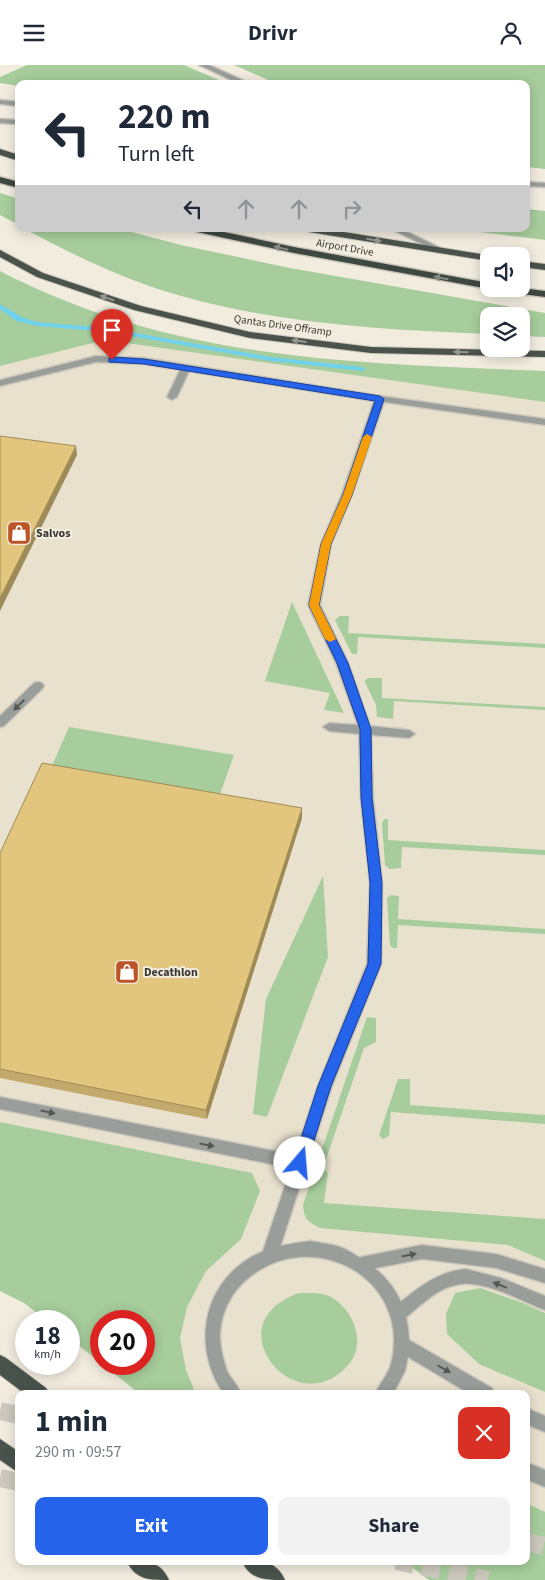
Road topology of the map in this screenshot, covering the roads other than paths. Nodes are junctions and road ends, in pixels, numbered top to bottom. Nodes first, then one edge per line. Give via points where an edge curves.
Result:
1 (203, 65) edge
2 (238, 80) edge
3 (0, 102) edge
4 (15, 104) edge
5 (0, 121) edge
6 (15, 122) edge
7 (0, 152) edge
8 (15, 157) edge
9 (0, 180) edge
10 (15, 184) edge
11 (530, 184) edge
12 (545, 185) edge
13 (211, 232) edge
14 (327, 232) edge
15 (402, 232) edge
16 (443, 251) junction
17 (0, 253) edge
18 (480, 257) edge
19 (530, 265) edge
20 (545, 267) edge
21 (480, 284) edge
22 (530, 292) edge
23 (545, 294) edge
24 (545, 354) edge
25 (186, 367) junction
26 (0, 383) edge
27 (172, 397) dead end
28 (380, 399) junction
29 (545, 422) edge
30 (38, 686) dead end
31 (0, 723) edge
32 (329, 727) dead end
33 (365, 729) junction
34 (408, 734) dead end
35 (0, 1103) edge
36 (300, 1163) junction
37 (270, 1254) junction
38 (361, 1264) junction
39 (545, 1276) edge
40 (545, 1303) edge
41 (398, 1314) junction
42 (403, 1345) junction
43 (0, 1364) edge
44 (35, 1390) edge
45 (230, 1390) edge
46 (386, 1390) edge
47 (479, 1390) edge
48 (530, 1417) edge
49 (545, 1424) edge
50 (0, 1448) edge
51 (15, 1461) edge
52 (530, 1472) edge
53 (545, 1479) edge
54 (141, 1565) edge
55 (256, 1565) edge
56 (160, 1580) edge
57 (276, 1580) edge

1 - 2 street
3 - 4 street
5 - 6 street
7 - 8 highway
9 - 10 highway
11 - 12 street
21 -> 13 highway, Airport Drive
14 -> 16 highway, Airport Drive
15 - 16 street
16 - 18 highway, Airport Drive
24 -> 17 highway, Qantas Drive Offramp via 371,350 250,335 138,308 40,275
19 - 20 highway
22 - 23 highway
25 - 26 street via 96,359
25 - 27 street
25 - 28 street
28 - 29 street
28 - 33 street via 347,495 326,544 314,605 342,663
30 -> 31 street
32 - 33 street
33 - 34 street
33 - 36 street via 366,798 376,883 374,964 325,1086
35 -> 36 street
36 - 37 street
37 - 38 street via 316,1248
37 - 45 street via 245,1268 226,1289 214,1315 212,1345 219,1373
38 -> 39 street via 422,1252 496,1261
38 - 41 street via 390,1295
40 -> 41 street via 493,1281 458,1277 426,1291
41 - 42 street
42 - 46 street via 399,1366
42 -> 47 street
43 - 44 highway
48 - 49 street
50 - 51 highway
52 - 53 street
54 - 56 highway
55 - 57 highway

